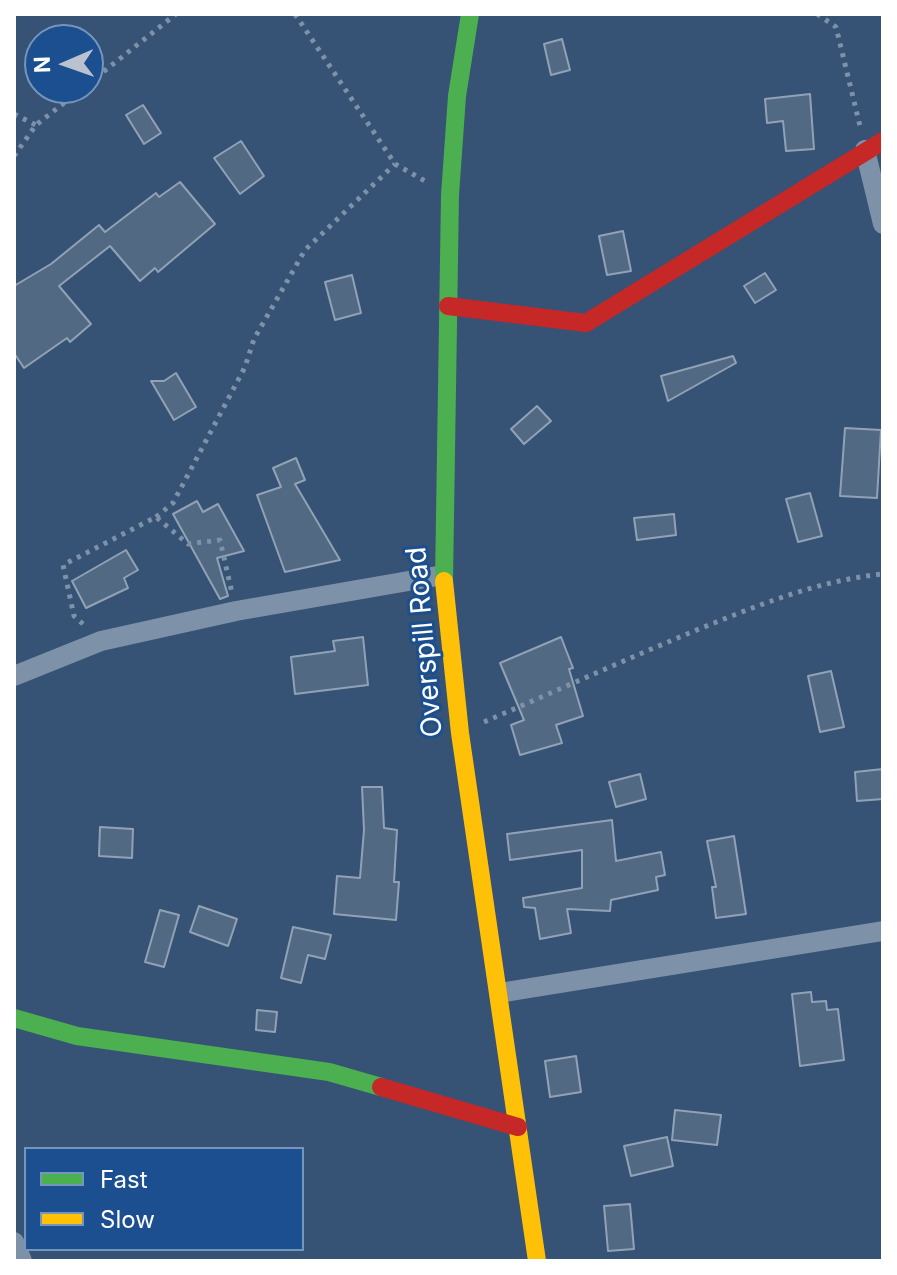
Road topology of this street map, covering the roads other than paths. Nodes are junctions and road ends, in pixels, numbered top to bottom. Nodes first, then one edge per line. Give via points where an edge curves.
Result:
1 (470, 14) edge
2 (874, 146) edge
3 (883, 224) edge
4 (448, 306) junction
5 (443, 575) junction
6 (14, 676) edge
7 (883, 931) edge
8 (499, 993) junction
9 (14, 1018) edge
10 (518, 1127) junction
11 (14, 1242) edge
12 (22, 1261) edge
13 (537, 1261) edge

1 - 4 street, Overspill Road via 457,96
2 - 3 street
2 - 4 street via 586,323
4 - 5 street, Overspill Road
5 - 6 street via 101,641
5 - 8 street, Overspill Road via 460,733
7 - 8 street
8 - 10 street, Overspill Road
9 - 10 street via 77,1036 329,1072
10 - 13 street, Overspill Road
11 - 12 street

